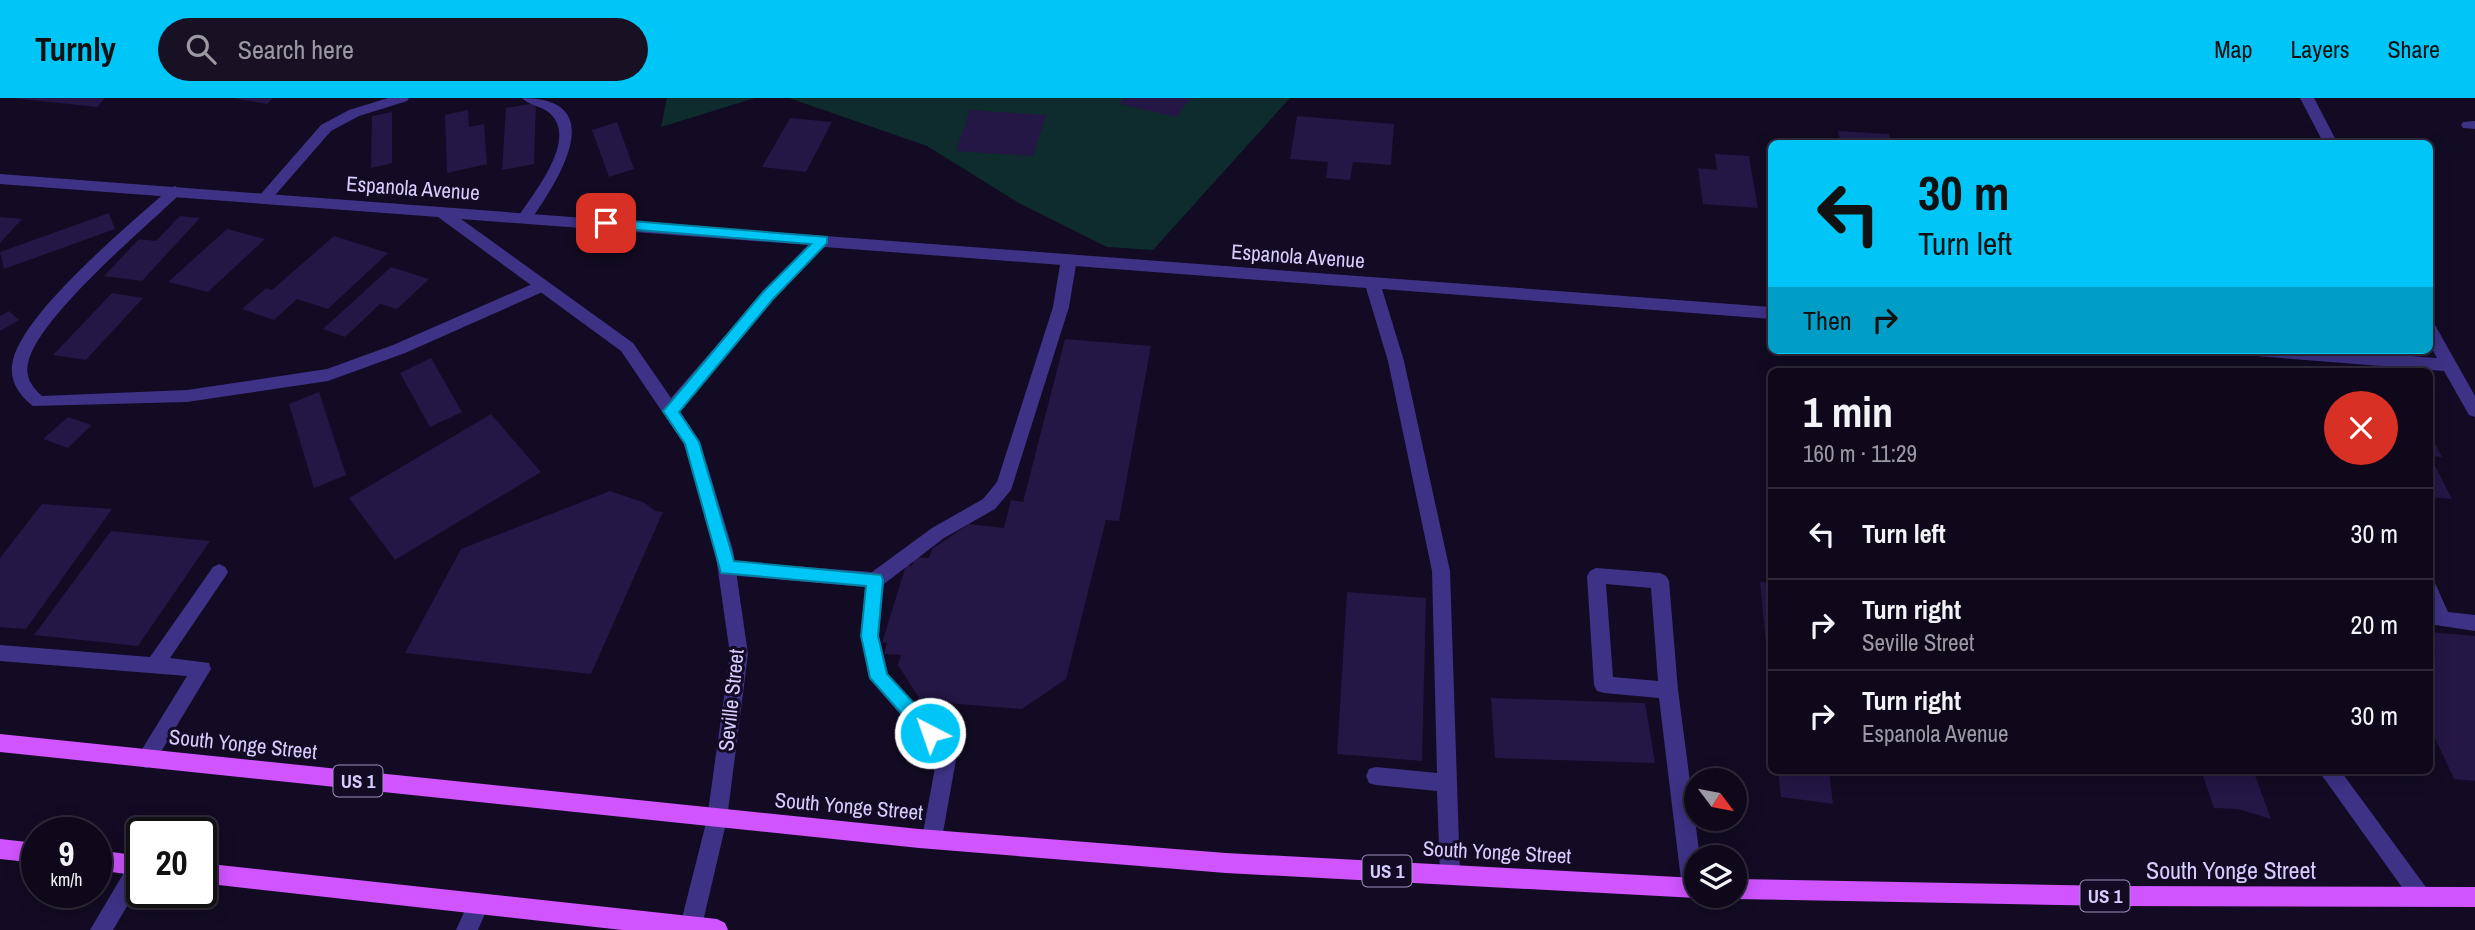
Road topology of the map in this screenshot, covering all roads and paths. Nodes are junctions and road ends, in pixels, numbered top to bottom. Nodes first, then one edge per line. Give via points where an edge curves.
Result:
1 (402, 98) edge
2 (529, 98) edge
3 (2307, 98) edge
4 (2329, 140) edge
5 (0, 179) edge
6 (175, 191) junction
7 (265, 198) junction
8 (439, 211) junction
9 (525, 217) junction
10 (822, 240) junction
11 (1069, 259) junction
12 (1372, 282) junction
13 (541, 286) junction
14 (1768, 313) edge
15 (2433, 337) edge
16 (2307, 354) edge
17 (2448, 365) junction
18 (670, 411) junction
19 (2475, 411) edge
20 (727, 568) junction
21 (219, 572) dead end
22 (875, 580) junction
23 (2433, 598) edge
24 (2475, 623) edge
25 (0, 653) edge
26 (155, 665) junction
27 (1668, 690) junction
28 (0, 743) edge
29 (146, 759) junction
30 (2331, 774) edge
31 (1376, 776) dead end
32 (1449, 783) junction
33 (717, 819) junction
34 (932, 838) junction
35 (1688, 845) edge
36 (0, 849) edge
37 (21, 851) edge
38 (1450, 874) junction
39 (217, 875) edge
40 (1684, 887) edge
41 (126, 889) edge
42 (1747, 889) edge
43 (2421, 897) junction
44 (2475, 897) edge
45 (478, 904) junction
46 (691, 929) edge
47 (101, 930) edge
48 (467, 930) edge
49 (717, 930) edge

1 - 7 street via 354,113 326,128
2 - 9 street via 556,110 565,125 567,144 555,177
3 - 4 street
5 - 6 street, Espanola Avenue
6 - 7 street, Espanola Avenue
6 - 13 street via 33,333 20,359 19,379 39,402 187,396 328,375
7 - 8 street, Espanola Avenue
8 - 9 street, Espanola Avenue
8 - 13 street, Seville Street
9 - 10 street, Espanola Avenue
10 - 11 street, Espanola Avenue
10 - 18 street
11 - 12 street, Espanola Avenue
11 - 22 street via 1061,307 1005,485 989,504 938,533
12 - 14 street, Espanola Avenue
12 - 32 street via 1396,361 1441,571
13 - 18 street, Seville Street via 627,347
15 - 17 street
16 - 17 street
17 - 19 street
18 - 20 street, Seville Street via 692,442
20 - 22 street
20 - 33 street, Seville Street via 739,654
21 - 26 street
22 - 34 street via 870,636 879,678 947,754
23 - 24 street via 2442,619
25 - 26 street
26 - 29 street via 202,669
27 - 27 street via 1660,581 1596,576 1604,685
27 - 35 street
28 - 29 main road, South Yonge Street / US 1
29 - 33 main road, South Yonge Street / US 1
30 - 43 street
31 - 32 street
32 - 38 street
33 - 34 main road, South Yonge Street / US 1
33 - 46 street, Seville Street
34 - 38 main road, South Yonge Street / US 1 via 1225,863
36 - 37 main road
38 - 40 main road, South Yonge Street / US 1
39 - 45 main road
41 - 47 street
42 - 43 main road, South Yonge Street / US 1 via 2112,897
43 - 44 main road, South Yonge Street / US 1
45 - 46 main road
45 - 48 street
46 - 49 main road

